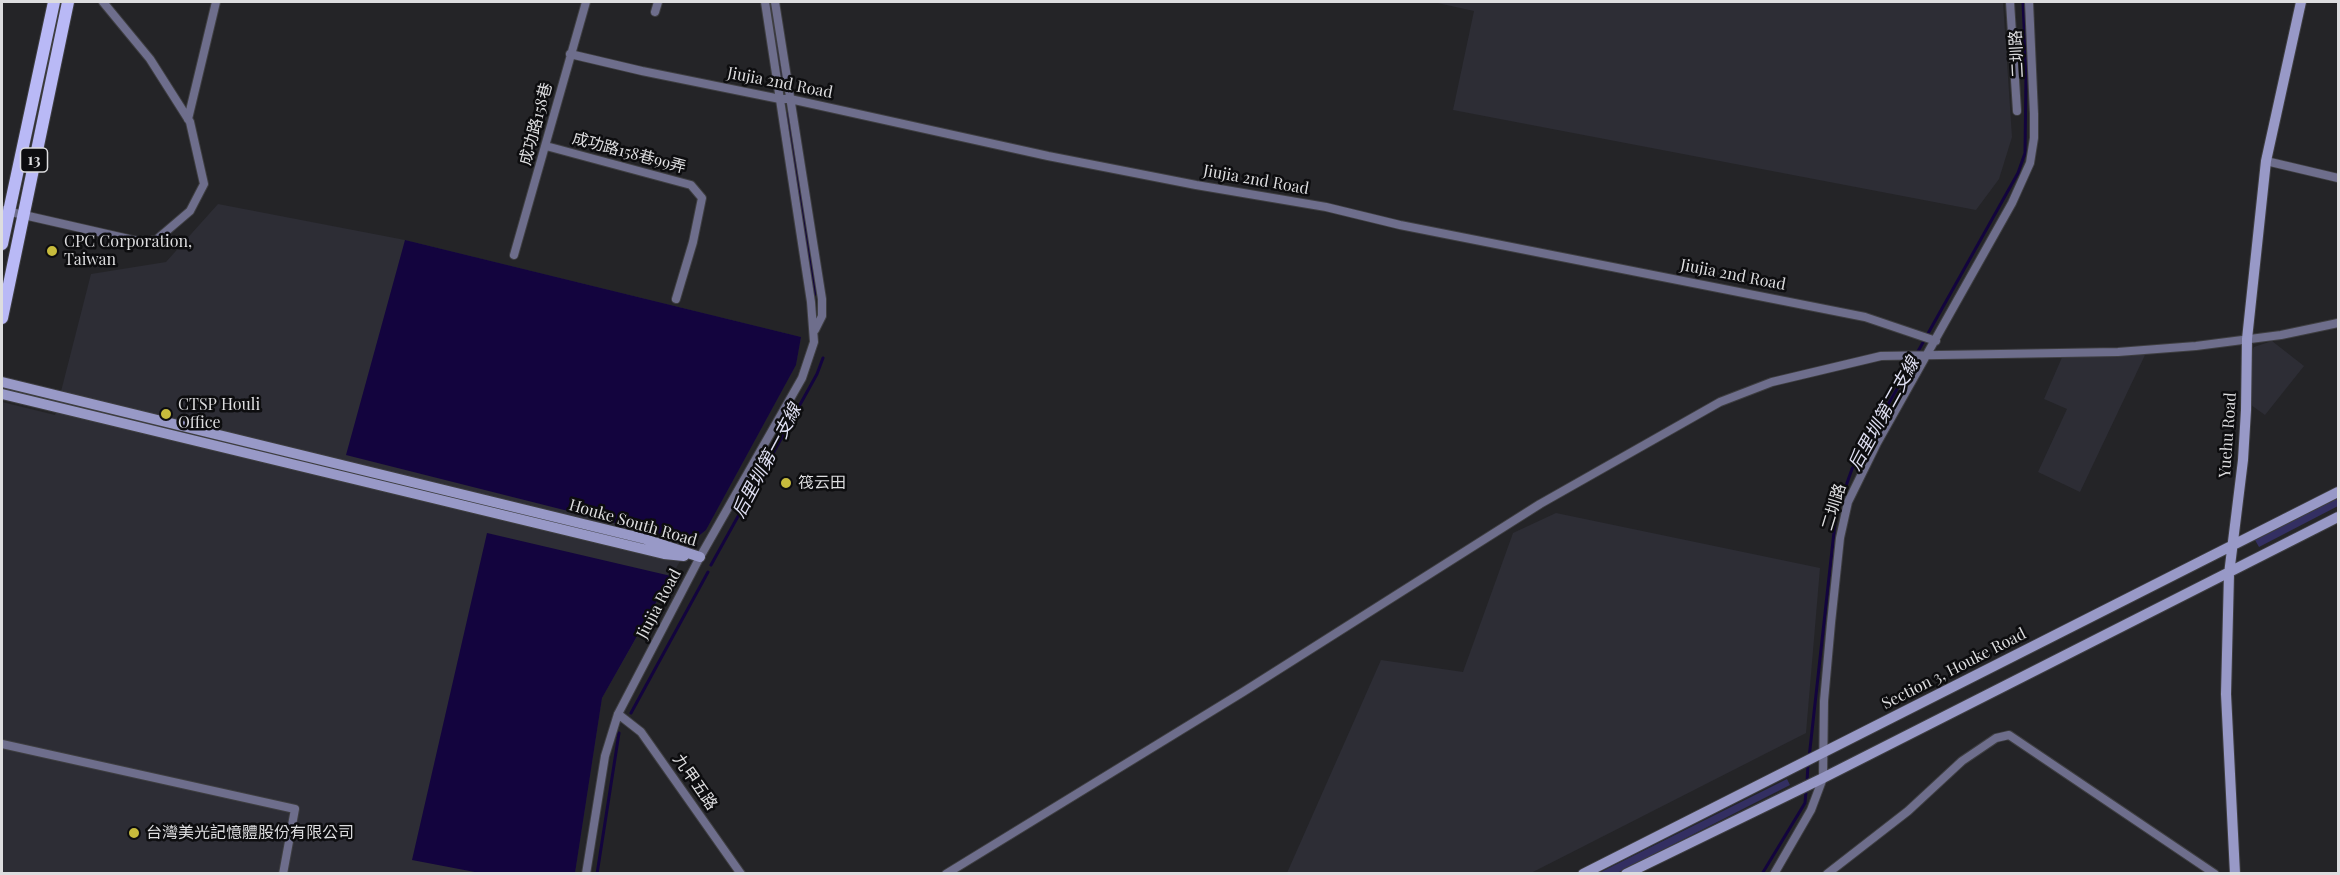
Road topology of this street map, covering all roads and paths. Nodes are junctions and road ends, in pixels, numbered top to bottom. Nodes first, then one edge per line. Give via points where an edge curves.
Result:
1 (54, 2) edge
2 (68, 2) edge
3 (103, 2) edge
4 (216, 2) edge
5 (586, 2) edge
6 (658, 2) edge
7 (765, 2) edge
8 (775, 2) edge
9 (2010, 2) edge
10 (2029, 2) edge
11 (2301, 2) edge
12 (655, 12) dead end
13 (570, 54) junction
14 (780, 99) junction
15 (790, 99) junction
16 (2017, 111) dead end
17 (188, 119) junction
18 (546, 146) junction
19 (2266, 161) junction
20 (2338, 178) edge
21 (5, 211) edge
22 (22, 215) junction
23 (2, 244) edge
24 (514, 255) dead end
25 (676, 299) dead end
26 (2, 318) edge
27 (2338, 323) edge
28 (815, 331) junction
29 (2247, 339) junction
30 (1935, 341) junction
31 (1926, 354) junction
32 (2, 382) edge
33 (2, 394) edge
34 (88, 409) junction
35 (2338, 492) edge
36 (2338, 517) edge
37 (2234, 546) junction
38 (700, 557) junction
39 (2229, 574) junction
40 (618, 714) junction
41 (2, 744) edge
42 (1822, 752) junction
43 (1823, 778) junction
44 (283, 873) edge
45 (586, 873) edge
46 (741, 873) edge
47 (946, 873) edge
48 (1583, 873) edge
49 (1626, 873) edge
50 (1774, 873) edge
51 (1827, 873) edge
52 (2215, 873) edge
53 (2235, 873) edge

1 - 21 main road, 13
2 - 22 main road, 13
3 - 17 street via 150,59
4 - 17 street
5 - 13 street, 成功路158巷
6 - 12 street
7 - 14 street, Jiujia Road
8 - 15 street, Jiujia Road
9 - 16 street
10 - 30 street, 二圳路 via 2034,114 2030,163
11 - 19 street, Yuehu Road
13 - 14 street, Jiujia 2nd Road
13 - 18 street, 成功路158巷
14 - 15 street, Jiujia 2nd Road
14 - 28 street, Jiujia Road
15 - 28 street, Jiujia Road via 822,299 822,316
15 - 30 street, Jiujia 2nd Road via 1048,156 1326,207 1865,317
17 - 22 street via 204,184 190,211 156,240 142,242
18 - 24 street, 成功路158巷
18 - 25 street, 成功路158巷99弄 via 691,185 702,198
19 - 20 street
19 - 29 street, Yuehu Road
21 - 22 street
21 - 23 main road, 13
22 - 26 main road, 13
27 - 29 street
28 - 38 street, Jiujia Road via 802,378
29 - 31 street via 2118,352
29 - 37 street, Yuehu Road via 2246,420
30 - 31 street, 二圳路
31 - 42 street, 二圳路 via 1848,502 1832,613
31 - 47 street via 1881,356 1842,364 1772,382 1720,402 1539,504 1244,692
32 - 34 street, Houke South Road
33 - 34 street, Houke South Road
34 - 38 street, Houke South Road via 645,539
35 - 37 street, Section 3, Houke Road
36 - 39 street
37 - 39 street, Yuehu Road
37 - 42 street, Section 3, Houke Road
38 - 40 street, Jiujia Road
39 - 43 street
39 - 53 street, Yuehu Road via 2226,694
40 - 45 street, Jiujia Road via 605,756
40 - 46 street, 九甲五路 via 641,732
41 - 44 street via 295,809
42 - 43 street, 二圳路
42 - 48 street, Section 3, Houke Road
43 - 49 street
43 - 50 street, 二圳路 via 1811,810
51 - 52 street via 1908,811 1962,761 1996,738 2009,735

